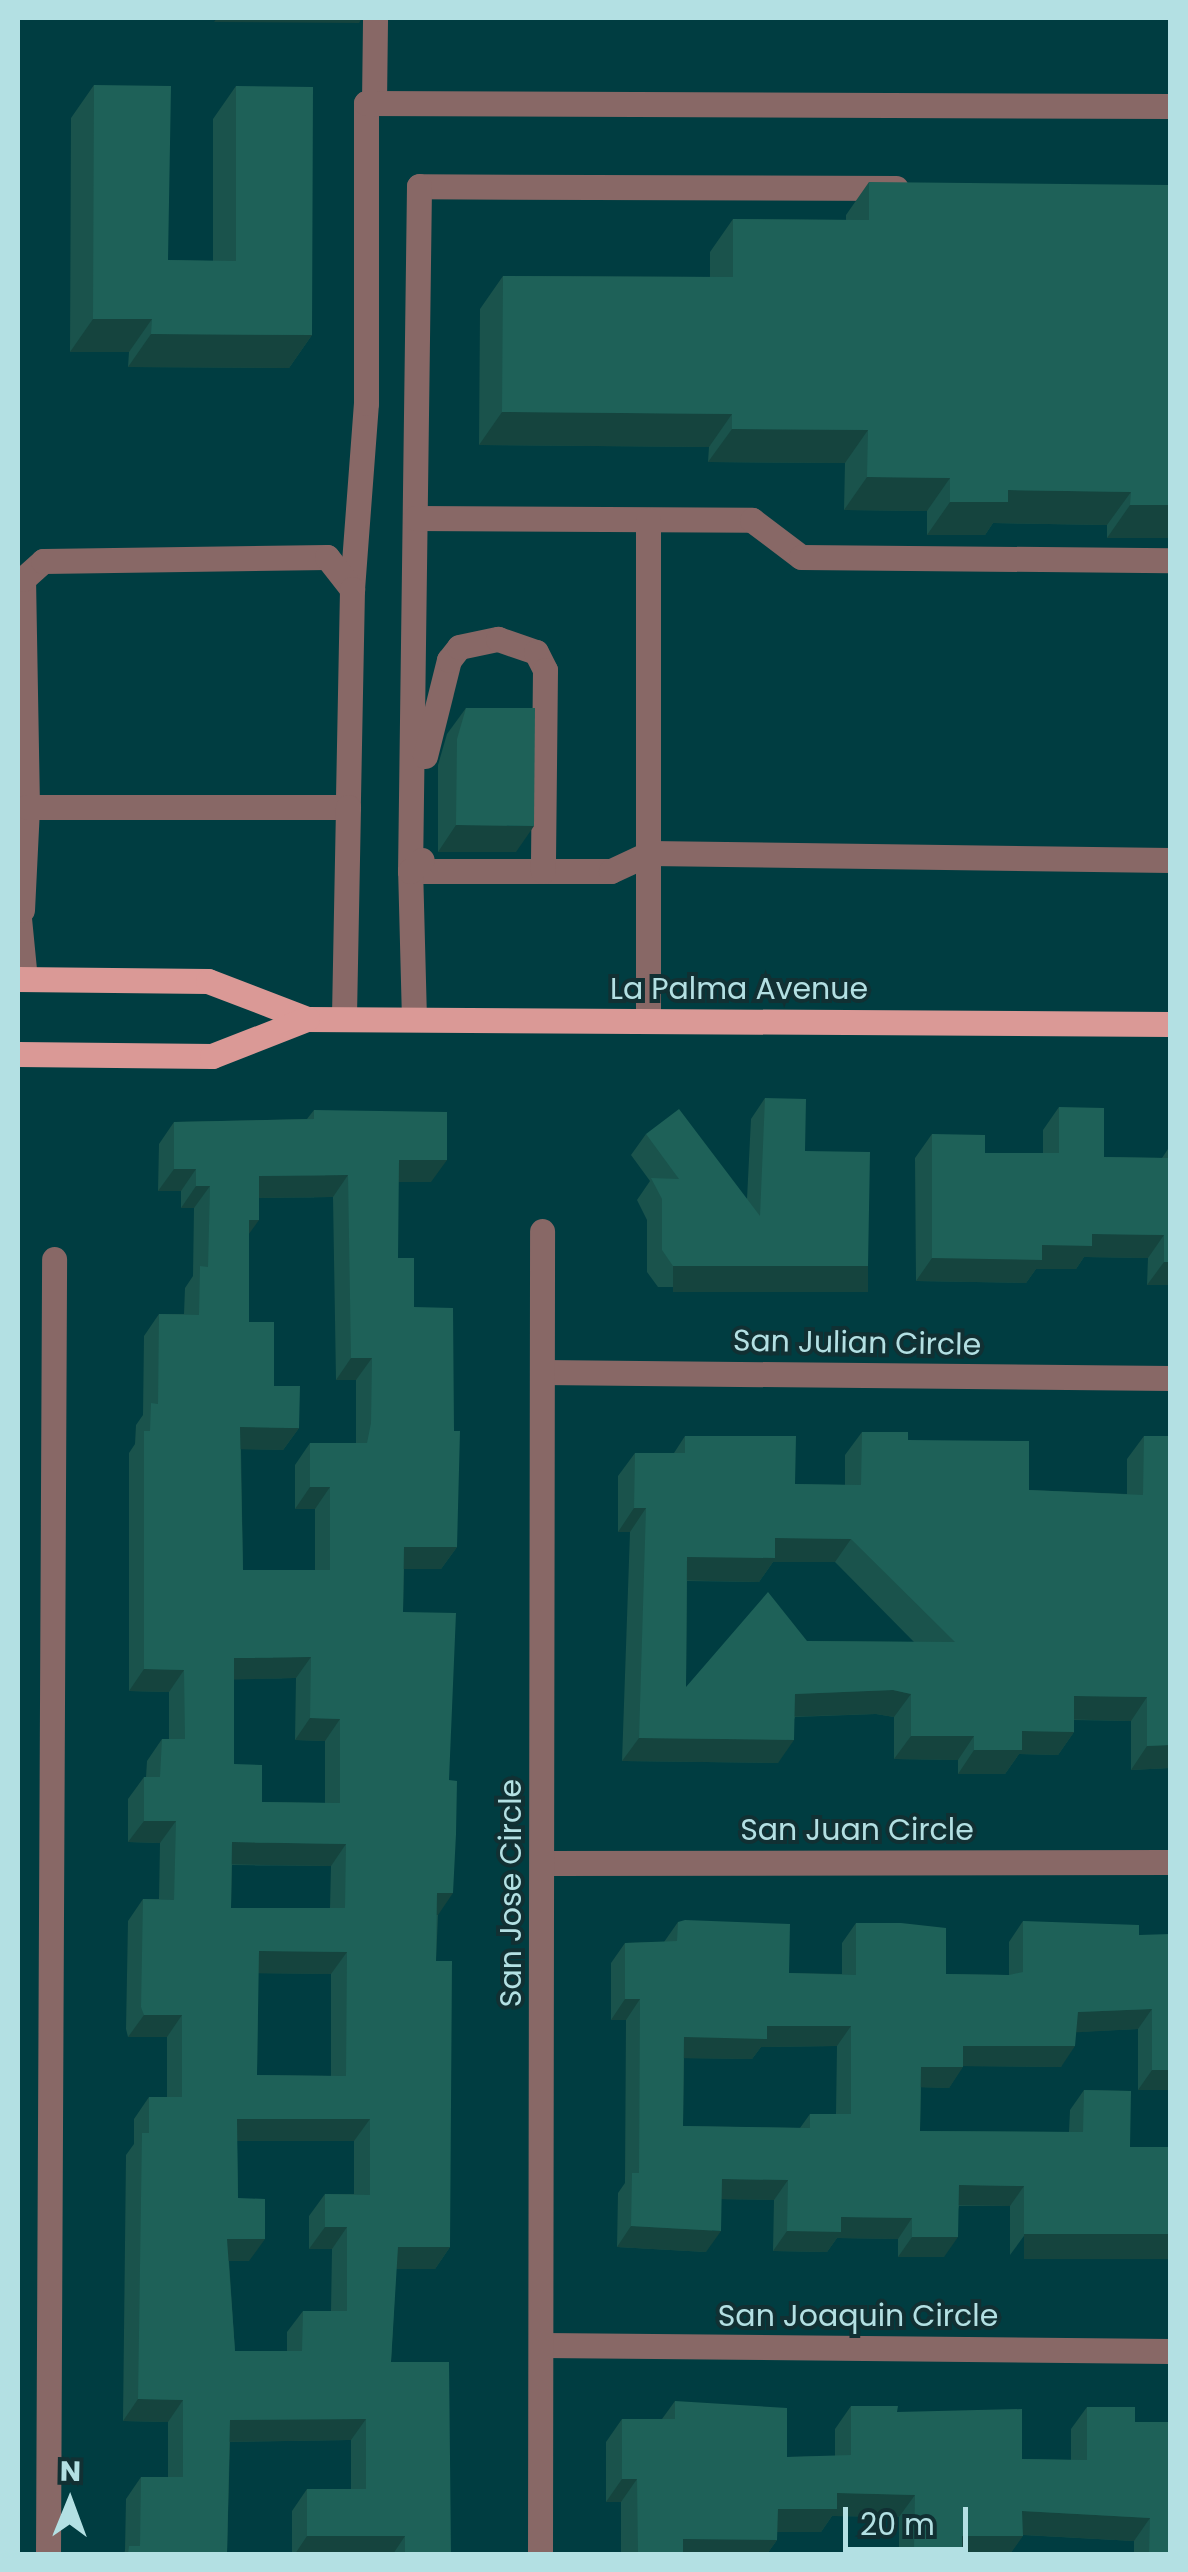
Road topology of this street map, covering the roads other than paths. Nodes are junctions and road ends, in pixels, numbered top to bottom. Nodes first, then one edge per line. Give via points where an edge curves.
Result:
1 (375, 18) edge
2 (374, 103) junction
3 (1170, 106) edge
4 (933, 188) edge
5 (415, 518) junction
6 (648, 520) junction
7 (1170, 560) edge
8 (352, 589) junction
9 (26, 807) junction
10 (348, 808) junction
11 (650, 852) junction
12 (1170, 860) edge
13 (410, 871) junction
14 (543, 871) junction
15 (20, 909) edge
16 (21, 979) edge
17 (307, 1019) junction
18 (344, 1019) junction
19 (414, 1019) junction
20 (648, 1021) junction
21 (1170, 1024) edge
22 (18, 1054) edge
23 (542, 1231) dead end
24 (54, 1260) dead end
25 (542, 1372) junction
26 (1170, 1378) edge
27 (1170, 1862) edge
28 (544, 1863) junction
29 (544, 2345) junction
30 (1170, 2351) edge
31 (48, 2554) edge
32 (540, 2554) edge

1 - 2 street
2 - 3 street
2 - 8 street via 366,103 366,403
4 - 5 street via 420,186
5 - 6 street
5 - 13 street
6 - 7 street via 752,520 801,557
6 - 11 street
8 - 9 street via 326,557 43,560 23,579
8 - 10 street
9 - 10 street
9 - 15 street
10 - 18 street
11 - 12 street
11 - 14 street via 611,871
11 - 20 street
13 - 14 street
13 - 14 street via 424,859 426,737 448,660 477,640 498,639 536,652 545,670
13 - 19 street
15 - 16 street
16 - 17 main road, La Palma Avenue via 208,981
17 - 18 main road, La Palma Avenue
17 - 22 main road, La Palma Avenue via 212,1056
18 - 19 main road, La Palma Avenue
19 - 20 main road, La Palma Avenue
20 - 21 main road, La Palma Avenue
23 - 25 street, San Jose Circle
24 - 31 street
25 - 26 street, San Julian Circle
25 - 28 street, San Jose Circle
27 - 28 street, San Juan Circle
28 - 29 street, San Jose Circle
29 - 30 street, San Joaquin Circle
29 - 32 street, San Jose Circle

